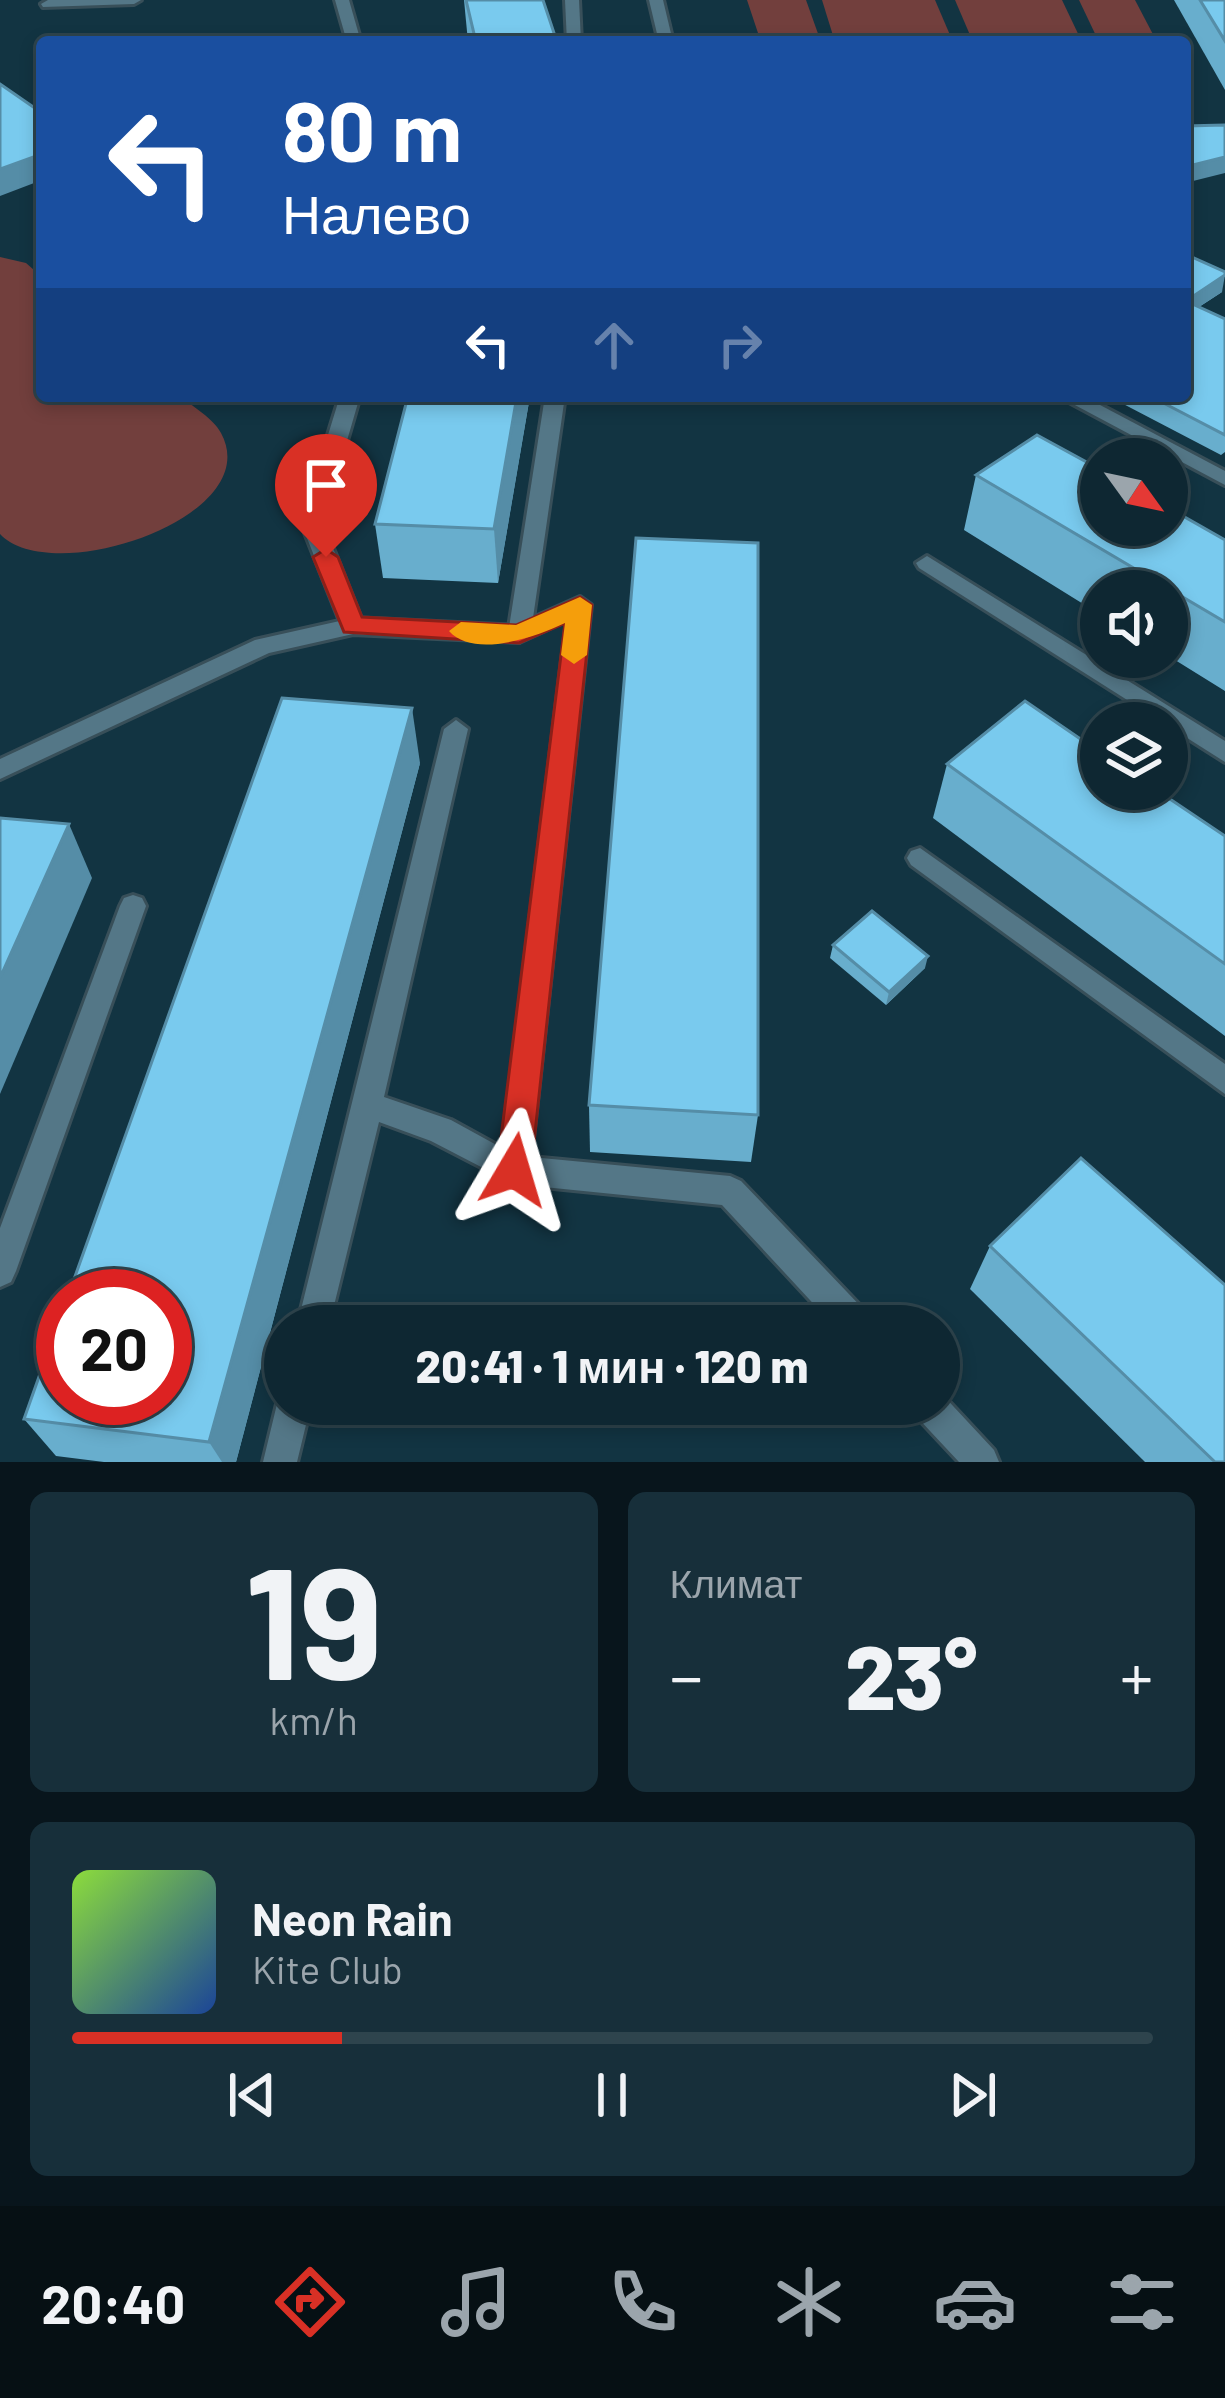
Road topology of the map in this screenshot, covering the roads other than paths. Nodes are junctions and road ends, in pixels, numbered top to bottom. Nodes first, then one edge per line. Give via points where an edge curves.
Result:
1 (134, 0) edge
2 (342, 0) edge
3 (572, 0) edge
4 (656, 0) edge
5 (48, 4) dead end
6 (352, 36) edge
7 (574, 36) edge
8 (665, 36) edge
9 (348, 402) edge
10 (554, 402) edge
11 (1079, 402) edge
12 (1225, 479) edge
13 (927, 563) dead end
14 (353, 626) junction
15 (519, 634) junction
16 (456, 729) dead end
17 (1225, 753) edge
18 (0, 770) edge
19 (920, 858) dead end
20 (133, 906) dead end
21 (1225, 1081) edge
22 (368, 1106) junction
23 (514, 1170) junction
24 (0, 1271) edge
25 (318, 1305) edge
26 (836, 1305) edge
27 (289, 1425) edge
28 (948, 1425) edge
29 (280, 1462) edge
30 (982, 1462) edge

1 - 5 street
2 - 6 street
3 - 7 street
4 - 8 street
9 - 14 street via 312,523
10 - 15 street
11 - 12 street
13 - 17 street
14 - 15 street
14 - 18 street via 262,646
15 - 23 street via 580,605
16 - 22 street
19 - 21 street
20 - 24 street
22 - 23 street via 440,1130
22 - 25 street
23 - 26 street via 730,1191
27 - 29 street
28 - 30 street

